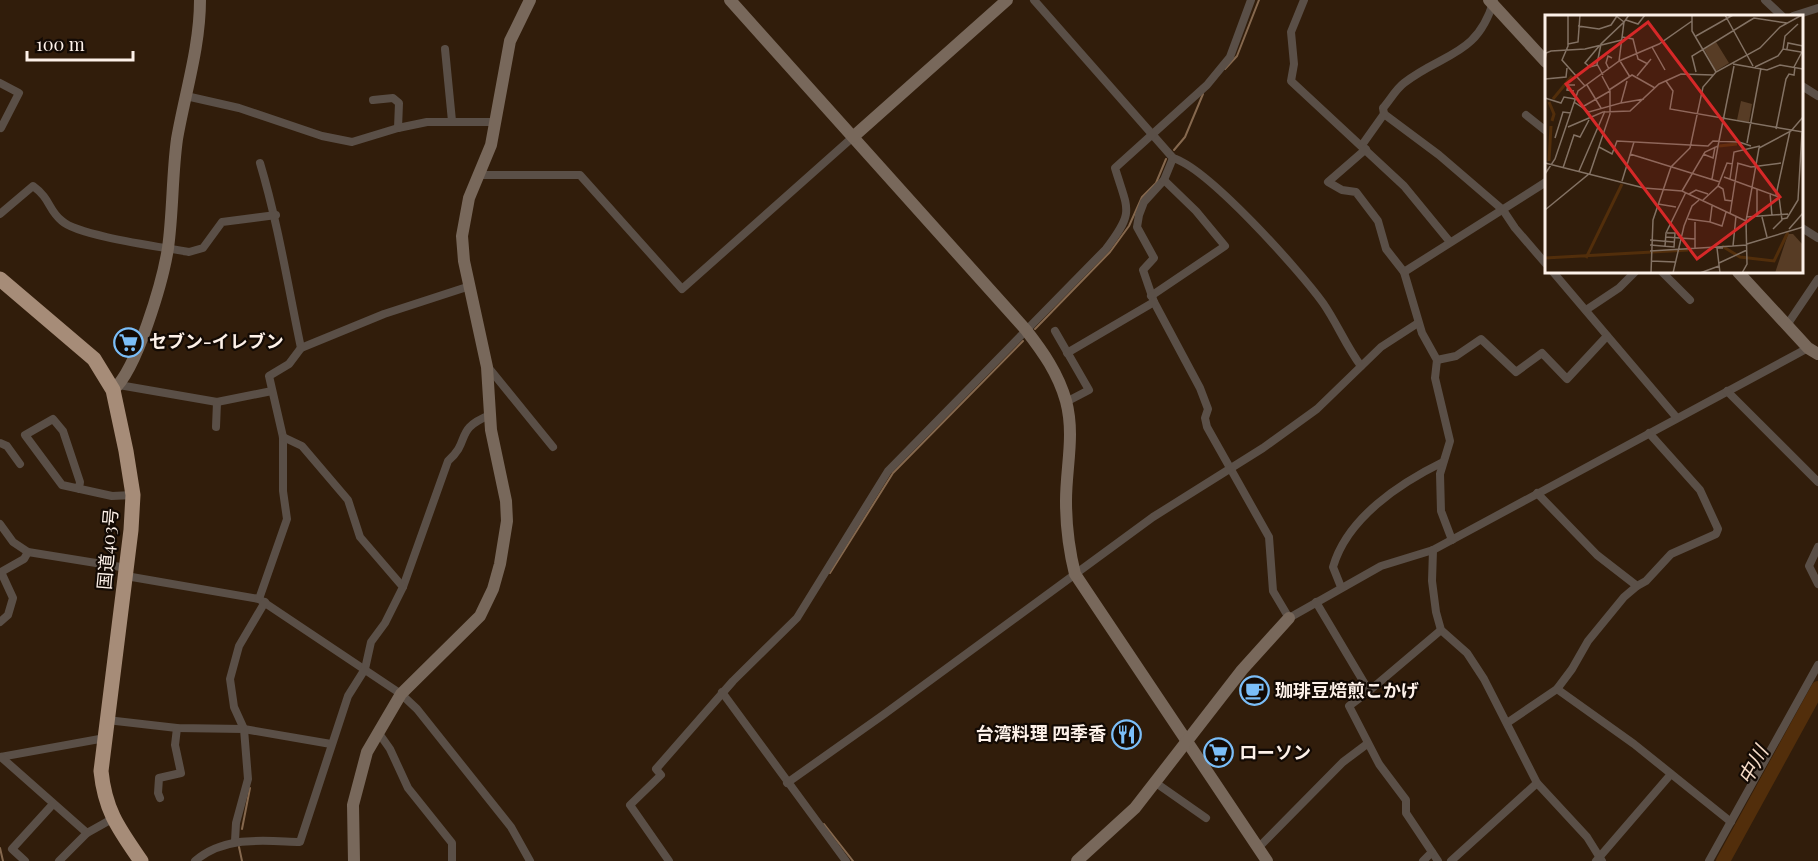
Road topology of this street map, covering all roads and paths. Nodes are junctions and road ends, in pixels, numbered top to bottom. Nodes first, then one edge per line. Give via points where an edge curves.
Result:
1 (200, 0) edge
2 (530, 0) edge
3 (730, 0) edge
4 (1007, 0) edge
5 (1034, 0) edge
6 (1251, 0) edge
7 (1304, 0) edge
8 (1765, 0) edge
9 (1492, 1) edge
10 (1818, 8) edge
11 (1781, 15) edge
12 (1796, 15) edge
13 (445, 49) dead end
14 (1545, 57) edge
15 (0, 83) edge
16 (1803, 87) edge
17 (186, 96) junction
18 (1818, 96) edge
19 (374, 100) dead end
20 (1384, 114) junction
21 (1526, 115) dead end
22 (452, 121) junction
23 (494, 122) junction
24 (1, 128) edge
25 (398, 128) junction
26 (1545, 130) edge
27 (1152, 134) junction
28 (853, 137) junction
29 (1364, 147) junction
30 (1173, 158) junction
31 (260, 163) dead end
32 (477, 175) junction
33 (1164, 180) junction
34 (1545, 183) edge
35 (1503, 210) junction
36 (0, 214) edge
37 (276, 215) junction
38 (1803, 229) edge
39 (1818, 238) edge
40 (1450, 242) junction
41 (168, 248) junction
42 (1545, 263) edge
43 (1404, 272) junction
44 (1554, 273) edge
45 (1634, 273) edge
46 (1663, 273) edge
47 (1739, 273) edge
48 (0, 279) edge
49 (1818, 279) edge
50 (470, 286) junction
51 (1152, 299) junction
52 (1690, 300) dead end
53 (1586, 310) junction
54 (1418, 323) junction
55 (1787, 325) junction
56 (1026, 330) junction
57 (1055, 331) dead end
58 (1607, 336) junction
59 (301, 348) junction
60 (1813, 351) edge
61 (1067, 353) junction
62 (1437, 360) junction
63 (1361, 366) junction
64 (487, 367) junction
65 (116, 387) junction
66 (1727, 391) junction
67 (272, 392) junction
68 (217, 402) junction
69 (1066, 402) junction
70 (490, 415) junction
71 (1677, 418) junction
72 (216, 427) dead end
73 (1649, 433) junction
74 (283, 437) junction
75 (0, 443) edge
76 (553, 447) dead end
77 (1443, 462) junction
78 (20, 464) dead end
79 (1230, 466) junction
80 (1818, 467) edge
81 (1816, 480) edge
82 (79, 489) junction
83 (1537, 493) junction
84 (133, 495) junction
85 (0, 524) edge
86 (1452, 540) junction
87 (1818, 547) edge
88 (1433, 550) junction
89 (28, 552) junction
90 (126, 572) junction
91 (1075, 574) junction
92 (1818, 584) edge
93 (1637, 586) junction
94 (403, 587) junction
95 (1341, 587) junction
96 (262, 601) junction
97 (1316, 602) junction
98 (1289, 618) junction
99 (0, 622) edge
100 (1441, 630) junction
101 (1818, 665) edge
102 (365, 669) junction
103 (1557, 689) junction
104 (1369, 691) junction
105 (722, 692) junction
106 (401, 694) junction
107 (107, 720) junction
108 (1507, 723) junction
109 (177, 728) junction
110 (244, 729) junction
111 (378, 732) junction
112 (105, 738) junction
113 (1186, 741) junction
114 (331, 744) junction
115 (1367, 744) junction
116 (1, 757) edge
117 (1671, 774) junction
118 (787, 783) junction
119 (1156, 783) junction
120 (1537, 783) junction
121 (160, 798) dead end
122 (53, 804) junction
123 (1206, 818) dead end
124 (112, 819) junction
125 (1731, 822) junction
126 (87, 833) junction
127 (235, 841) junction
128 (1258, 848) junction
129 (1432, 852) junction
130 (1599, 859) edge
131 (25, 861) edge
132 (59, 861) edge
133 (141, 861) edge
134 (195, 861) edge
135 (354, 861) edge
136 (452, 861) edge
137 (530, 861) edge
138 (669, 861) edge
139 (846, 861) edge
140 (1077, 861) edge
141 (1267, 861) edge
142 (1423, 861) edge
143 (1438, 861) edge
144 (1451, 861) edge
145 (1709, 861) edge

1 - 17 street
2 - 23 street via 510,41
3 - 28 street
4 - 28 street
5 - 27 street
6 - 27 street via 1230,57 1206,85
7 - 29 street via 1291,32 1291,81
8 - 11 street
9 - 14 street
9 - 20 street via 1476,38 1403,84 1383,108
10 - 12 street
13 - 22 street
15 - 24 street via 19,93
16 - 18 street
17 - 25 street via 352,142
17 - 41 street via 177,141
19 - 25 street via 393,98 399,104
20 - 29 street
20 - 35 street
21 - 26 street
22 - 23 street
22 - 25 street
23 - 32 street via 491,145
27 - 30 street
27 - 56 street via 1115,168 1128,212 1124,225 1106,249
28 - 32 street via 682,289 580,176
28 - 56 street
29 - 40 street via 1404,186
29 - 43 street via 1328,182 1356,192 1378,221 1386,249
30 - 33 street
30 - 63 street via 1183,161 1229,199 1261,232 1324,305
31 - 37 street
32 - 50 street via 462,236
33 - 51 street via 1144,202 1137,227 1154,258 1143,270
33 - 51 street via 1225,246
34 - 35 street
35 - 40 street
35 - 42 street
36 - 41 street via 33,186 46,195 62,222
37 - 41 street via 222,222 197,251
37 - 59 street
38 - 39 street
40 - 43 street
41 - 65 street via 141,344
43 - 54 street
44 - 53 street
45 - 53 street
46 - 52 street
47 - 55 street
48 - 65 highway, 国道403号 via 94,359
49 - 55 street
50 - 59 street via 384,314
50 - 64 street
51 - 61 street
51 - 79 street via 1200,388 1208,409 1207,428
53 - 58 street
54 - 62 street
54 - 63 street via 1381,347
55 - 60 street
56 - 69 street via 1055,372
56 - 105 street via 888,471 797,618
57 - 61 street
58 - 62 street via 1567,379 1542,353 1516,372 1481,339 1456,356
58 - 71 street
59 - 67 street via 290,364 269,376
60 - 66 street
61 - 69 street via 1089,390
62 - 77 street via 1435,378 1450,441
63 - 79 street via 1317,410
64 - 70 street
64 - 76 street
65 - 68 street
65 - 84 highway, 国道403号
66 - 71 street
66 - 81 street
67 - 68 street
67 - 74 street
68 - 72 street
69 - 91 street via 1071,435 1066,500
70 - 94 street via 472,422 465,430 459,451 448,460
70 - 106 street via 507,521 493,589 472,626
71 - 73 street
73 - 83 street
73 - 93 street via 1700,490 1718,529 1716,534 1671,554
74 - 94 street via 302,446 348,500 360,537
74 - 96 street via 287,519
75 - 78 street
77 - 86 street via 1441,511
77 - 95 street via 1417,475 1354,527 1333,567
79 - 91 street
79 - 98 street via 1269,537 1273,591
80 - 81 street
82 - 82 street via 62,485 25,435 53,419 63,431
82 - 84 street via 112,496
83 - 86 street
83 - 93 street via 1597,555
84 - 90 highway, 国道403号
85 - 89 street via 13,542
86 - 88 street
87 - 92 street via 1809,566
88 - 95 street via 1381,566
88 - 100 street via 1432,581
89 - 90 street
89 - 99 street via 24,559 1,572 13,598 8,615
90 - 96 street
90 - 107 highway, 国道403号
91 - 113 street
91 - 118 street
93 - 103 street via 1588,641
94 - 102 street via 371,642
95 - 97 street
96 - 102 street
96 - 110 street via 233,661 230,679 234,707
97 - 98 street
97 - 104 street
98 - 113 street
100 - 104 street
100 - 108 street via 1467,653
101 - 125 street
102 - 106 street
102 - 114 street via 348,696
103 - 108 street
103 - 117 street
104 - 115 street via 1349,705
105 - 118 street
105 - 138 street via 657,769 661,775 630,805
106 - 111 street
106 - 137 street via 511,827
107 - 109 street
107 - 112 highway, 国道403号
108 - 120 street
109 - 110 street
109 - 121 street via 175,745 181,773 159,778
110 - 114 street
110 - 127 street via 248,778
111 - 135 street via 367,752 353,805
111 - 136 street via 408,788 452,843
112 - 116 street
112 - 124 highway, 国道403号 via 101,771
113 - 119 street
113 - 128 street
114 - 127 street via 300,842
115 - 128 street via 1343,762
115 - 129 street via 1407,800 1406,813
116 - 122 street
117 - 125 street
117 - 130 street
118 - 139 street
119 - 123 street
119 - 140 street via 1135,808
120 - 130 street via 1587,837
120 - 144 street
122 - 126 street
122 - 131 street via 12,849
124 - 126 street
124 - 133 highway, 国道403号
125 - 145 street
126 - 132 street
127 - 134 street via 207,851
128 - 141 street
129 - 142 street
129 - 143 street

